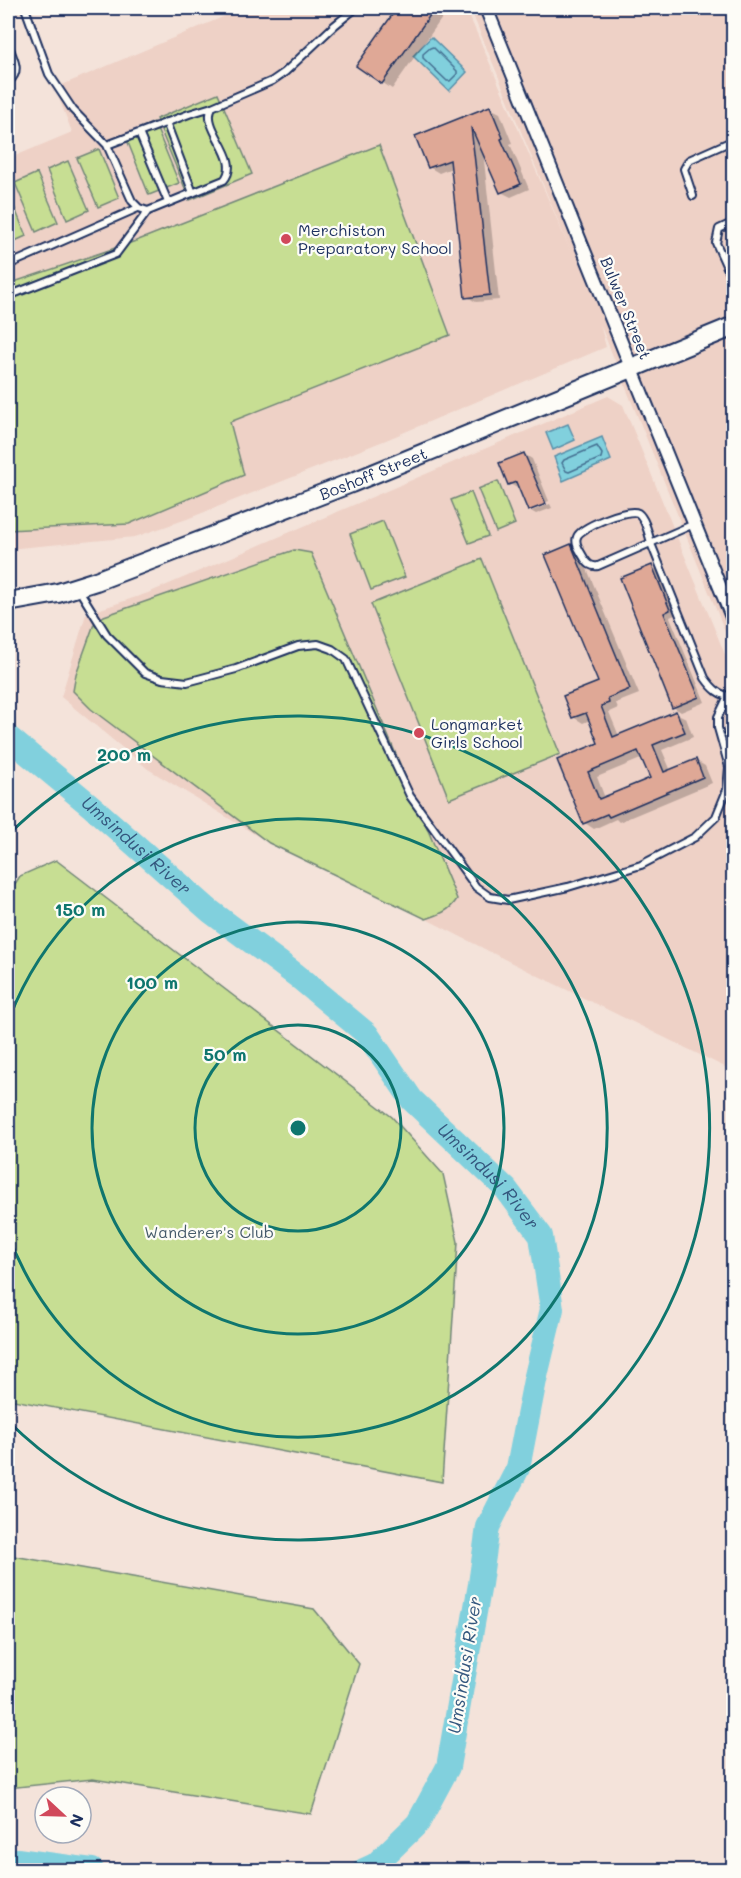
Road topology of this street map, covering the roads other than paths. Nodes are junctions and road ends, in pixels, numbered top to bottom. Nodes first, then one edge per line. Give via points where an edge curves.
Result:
1 (25, 8) edge
2 (356, 8) edge
3 (486, 8) edge
4 (8, 52) edge
5 (8, 78) edge
6 (212, 107) junction
7 (166, 122) junction
8 (139, 133) junction
9 (734, 140) edge
10 (107, 145) junction
11 (193, 193) junction
12 (693, 196) dead end
13 (168, 202) junction
14 (138, 208) junction
15 (148, 211) junction
16 (734, 222) edge
17 (8, 265) edge
18 (734, 283) edge
19 (8, 296) edge
20 (734, 326) edge
21 (632, 368) junction
22 (694, 524) junction
23 (651, 543) junction
24 (77, 587) junction
25 (8, 602) edge
26 (734, 622) edge
27 (731, 696) edge

1 - 10 lane via 49,74 73,110
2 - 6 lane via 272,81
3 - 21 street, Bulwer Street
4 - 5 street via 13,67
6 - 7 lane
6 - 11 lane via 209,117 230,171 219,183
7 - 8 lane
7 - 11 lane
8 - 10 lane
8 - 13 lane
9 - 12 lane via 689,160 684,169
10 - 14 lane
11 - 13 lane
13 - 15 lane
14 - 15 lane
14 - 17 lane
15 - 19 lane via 116,254
16 - 18 lane via 719,229 716,243
20 - 21 main road, Boshoff Street
21 - 22 street, Bulwer Street
21 - 24 main road, Boshoff Street via 351,483
22 - 23 lane
22 - 26 street, Bulwer Street
23 - 23 lane via 592,567 576,542 584,528 630,512 642,518
23 - 27 lane via 705,678 718,692
24 - 25 main road, Boshoff Street
24 - 27 lane via 107,635 145,673 162,679 187,682 298,646 318,644 346,659 410,796 476,886 490,897 508,900 568,887 641,865 695,837 716,816 727,789 729,767 718,717

